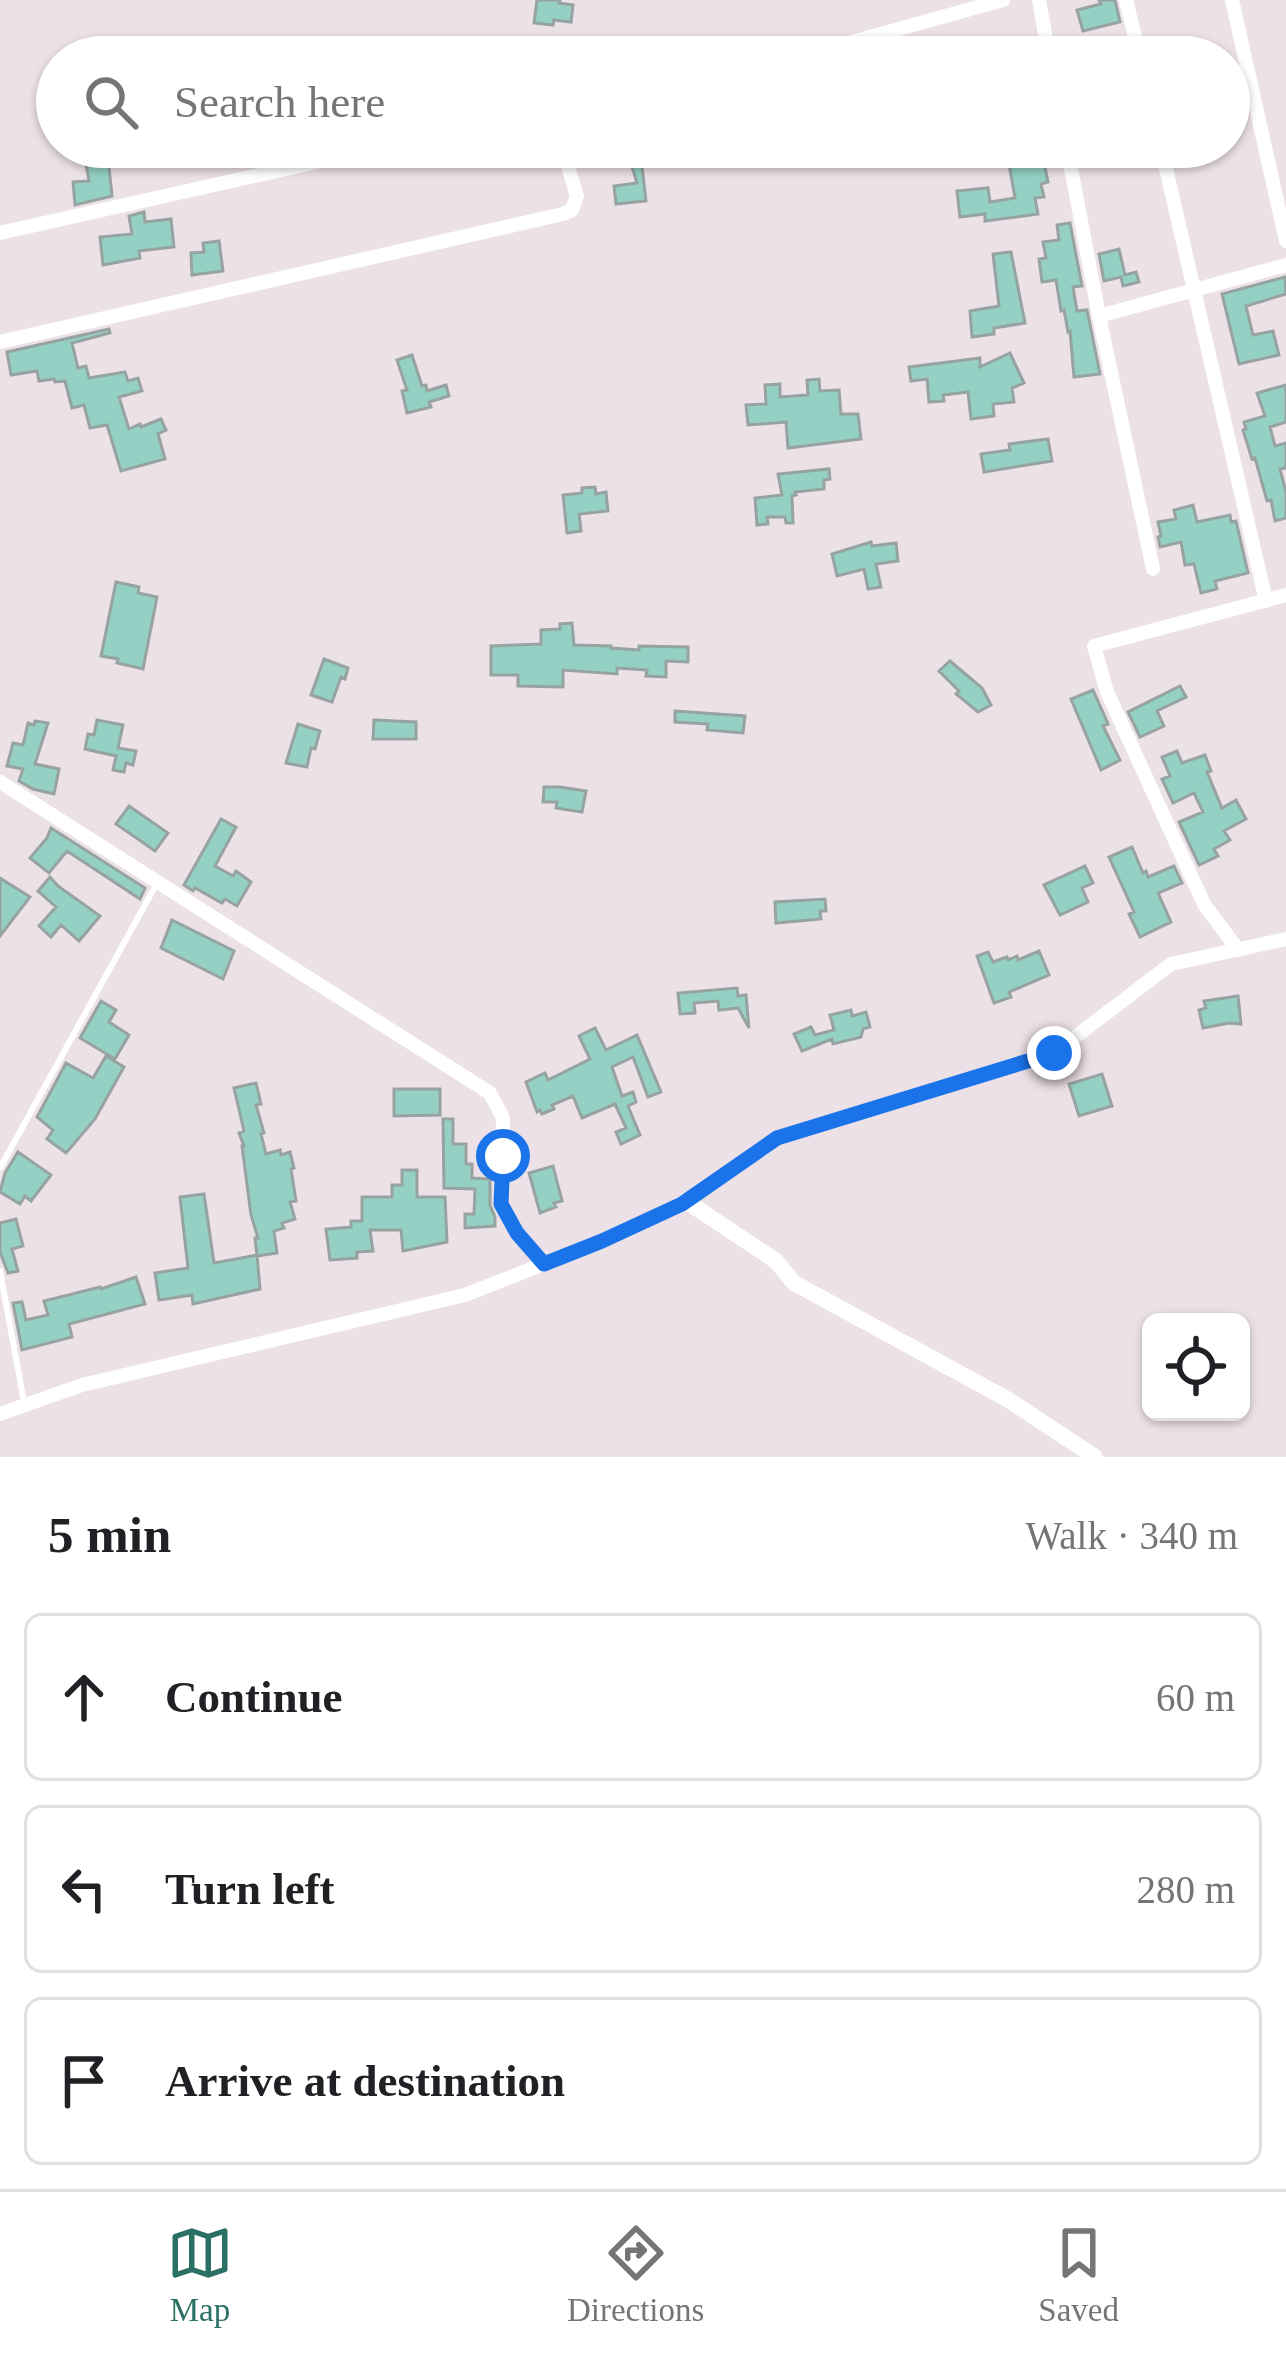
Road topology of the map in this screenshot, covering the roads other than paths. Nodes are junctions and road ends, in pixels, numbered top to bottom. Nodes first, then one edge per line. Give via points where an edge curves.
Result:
1 (1003, 0) edge
2 (1039, 0) edge
3 (1126, 0) edge
4 (1232, 0) edge
5 (874, 36) edge
6 (1045, 36) edge
7 (1133, 36) edge
8 (1240, 36) edge
9 (1250, 81) edge
10 (290, 168) edge
11 (568, 168) edge
12 (1070, 168) edge
13 (1166, 168) edge
14 (0, 233) edge
15 (1286, 242) edge
16 (1286, 265) edge
17 (1193, 290) junction
18 (1099, 316) junction
19 (0, 342) edge
20 (1153, 568) dead end
21 (1286, 596) edge
22 (1266, 601) junction
23 (0, 782) edge
24 (158, 881) junction
25 (1286, 939) edge
26 (1238, 950) junction
27 (0, 1168) edge
28 (686, 1201) junction
29 (544, 1264) junction
30 (0, 1271) edge
31 (25, 1405) junction
32 (0, 1414) edge
33 (1095, 1457) edge

1 - 5 street
2 - 6 street
3 - 7 street
4 - 8 street
9 - 15 street
10 - 14 street
11 - 19 street via 577,196 563,214
12 - 18 street
13 - 17 street
16 - 17 street
17 - 18 street
17 - 22 street
18 - 20 street
21 - 22 street
22 - 26 street via 1094,646 1107,692 1204,904
23 - 24 street
24 - 27 lane
24 - 29 street via 490,1093 503,1118 501,1204
25 - 26 street
26 - 28 street via 1171,964 1054,1053 777,1138
28 - 29 street
28 - 33 street via 794,1282
29 - 31 street via 465,1295
30 - 31 lane
31 - 32 street

